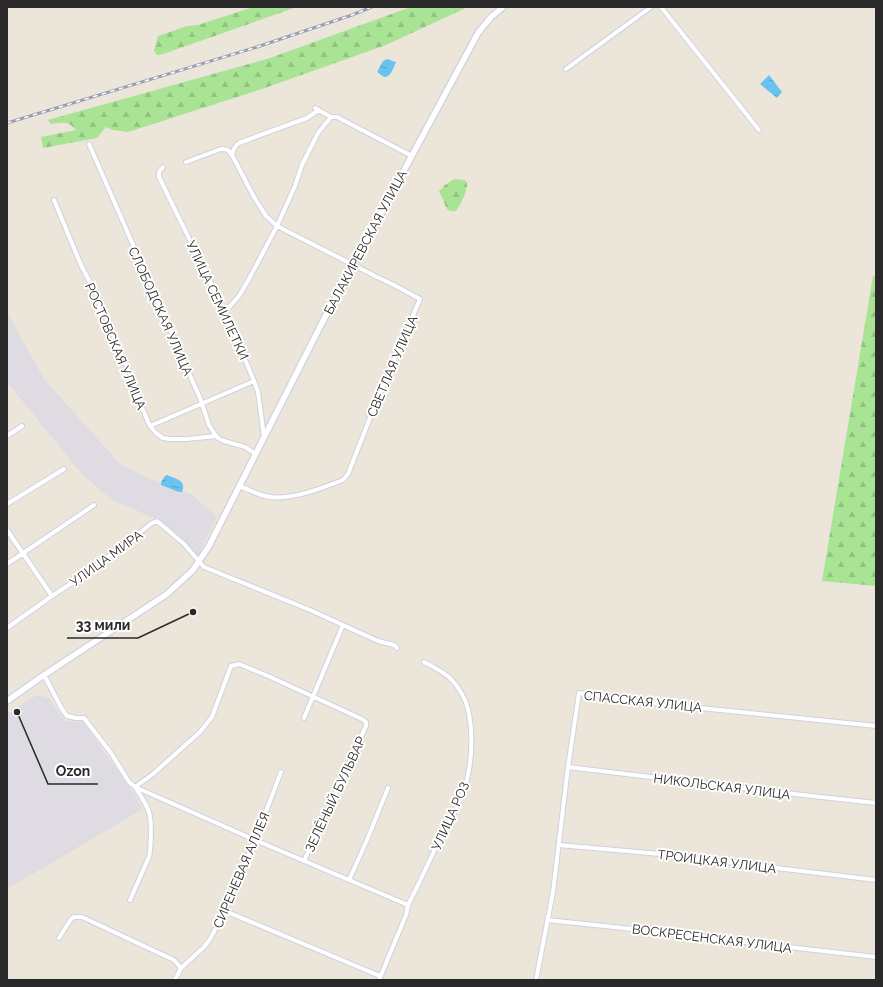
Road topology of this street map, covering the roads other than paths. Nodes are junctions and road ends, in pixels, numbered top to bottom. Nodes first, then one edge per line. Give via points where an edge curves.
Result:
1 (503, 7) edge
2 (651, 7) edge
3 (661, 7) edge
4 (566, 69) dead end
5 (331, 117) junction
6 (759, 130) dead end
7 (89, 144) dead end
8 (232, 155) junction
9 (412, 156) junction
10 (186, 162) dead end
11 (163, 167) dead end
12 (54, 200) dead end
13 (277, 226) junction
14 (353, 264) junction
15 (225, 312) junction
16 (254, 381) junction
17 (202, 404) junction
18 (22, 426) dead end
19 (150, 426) junction
20 (7, 436) edge
21 (216, 436) junction
22 (264, 438) junction
23 (256, 454) junction
24 (64, 469) dead end
25 (239, 486) junction
26 (7, 504) edge
27 (94, 505) dead end
28 (7, 530) edge
29 (23, 553) junction
30 (199, 562) junction
31 (7, 564) edge
32 (52, 596) junction
33 (342, 625) junction
34 (7, 628) edge
35 (397, 648) dead end
36 (424, 662) dead end
37 (44, 675) junction
38 (313, 697) junction
39 (7, 701) edge
40 (304, 718) dead end
41 (876, 726) edge
42 (568, 767) junction
43 (281, 772) dead end
44 (135, 787) junction
45 (388, 788) dead end
46 (876, 803) edge
47 (255, 840) junction
48 (559, 845) junction
49 (304, 861) junction
50 (349, 880) junction
51 (876, 880) edge
52 (130, 900) dead end
53 (408, 905) junction
54 (225, 912) junction
55 (547, 920) junction
56 (59, 938) dead end
57 (876, 957) edge
58 (181, 968) junction
59 (380, 978) edge
60 (175, 980) edge
61 (536, 980) edge

1 - 9 street, БАЛАКИРЕВСКАЯ УЛИЦА via 478,33
2 - 4 street
3 - 6 street
5 - 8 street via 317,109 307,118 239,143
5 - 9 street via 337,117
5 - 13 street via 318,133 302,165 296,186
7 - 17 street, СЛОБОДСКАЯ УЛИЦА
8 - 10 street via 226,149 221,149
8 - 13 street, СВЕТЛАЯ УЛИЦА via 266,216
9 - 14 street, БАЛАКИРЕВСКАЯ УЛИЦА
11 - 15 street, УЛИЦА СЕМИЛЕТКИ via 159,177
12 - 19 street, РОСТОВСКАЯ УЛИЦА via 97,296 102,313 109,322
13 - 14 street, СВЕТЛАЯ УЛИЦА
13 - 15 street via 239,296
14 - 22 street, БАЛАКИРЕВСКАЯ УЛИЦА
14 - 25 street, СВЕТЛАЯ УЛИЦА via 420,299 348,474 343,480 303,494 284,497 266,496
15 - 16 street, УЛИЦА СЕМИЛЕТКИ
16 - 17 street
16 - 22 street, УЛИЦА СЕМИЛЕТКИ via 258,392
17 - 19 street
17 - 21 street, СЛОБОДСКАЯ УЛИЦА via 209,425
18 - 20 street
19 - 21 street, РОСТОВСКАЯ УЛИЦА via 163,438
21 - 23 street
22 - 23 street, БАЛАКИРЕВСКАЯ УЛИЦА
23 - 25 street, БАЛАКИРЕВСКАЯ УЛИЦА
24 - 26 street
25 - 30 street, БАЛАКИРЕВСКАЯ УЛИЦА
27 - 29 street
28 - 29 street
29 - 31 street
29 - 32 street
30 - 32 street, УЛИЦА МИРА via 184,544 157,521
30 - 33 street via 204,567
30 - 37 street, БАЛАКИРЕВСКАЯ УЛИЦА via 167,594
32 - 34 street, УЛИЦА МИРА
33 - 35 street
33 - 38 street
36 - 53 street, УЛИЦА РОЗ via 451,679 463,695 470,724 470,763 462,795
37 - 39 street, БАЛАКИРЕВСКАЯ УЛИЦА
37 - 44 street via 67,716 84,718
38 - 40 street
38 - 44 street, ЗЕЛЁНЫЙ БУЛЬВАР via 239,664 231,666 212,716 204,727 153,774
38 - 49 street, ЗЕЛЁНЫЙ БУЛЬВАР via 362,719 366,726
41 - 42 street, СПАССКАЯ УЛИЦА via 579,693
42 - 46 street, НИКОЛЬСКАЯ УЛИЦА
42 - 48 street, СПАССКАЯ УЛИЦА
43 - 47 street, СИРЕНЕВАЯ АЛЛЕЯ
44 - 47 street, ЗЕЛЁНЫЙ БУЛЬВАР
44 - 52 street via 150,814 150,852
45 - 50 street
47 - 49 street, ЗЕЛЁНЫЙ БУЛЬВАР
47 - 54 street, СИРЕНЕВАЯ АЛЛЕЯ
48 - 51 street, ТРОИЦКАЯ УЛИЦА via 660,854
48 - 55 street, СПАССКАЯ УЛИЦА
49 - 50 street, ЗЕЛЁНЫЙ БУЛЬВАР
50 - 53 street, ЗЕЛЁНЫЙ БУЛЬВАР
53 - 59 street, УЛИЦА РОЗ
54 - 58 street, СИРЕНЕВАЯ АЛЛЕЯ via 204,947
54 - 59 street
55 - 57 street, ВОСКРЕСЕНСКАЯ УЛИЦА
55 - 61 street, СПАССКАЯ УЛИЦА
56 - 58 street via 71,919 82,918 174,960
58 - 60 street, СИРЕНЕВАЯ АЛЛЕЯ

